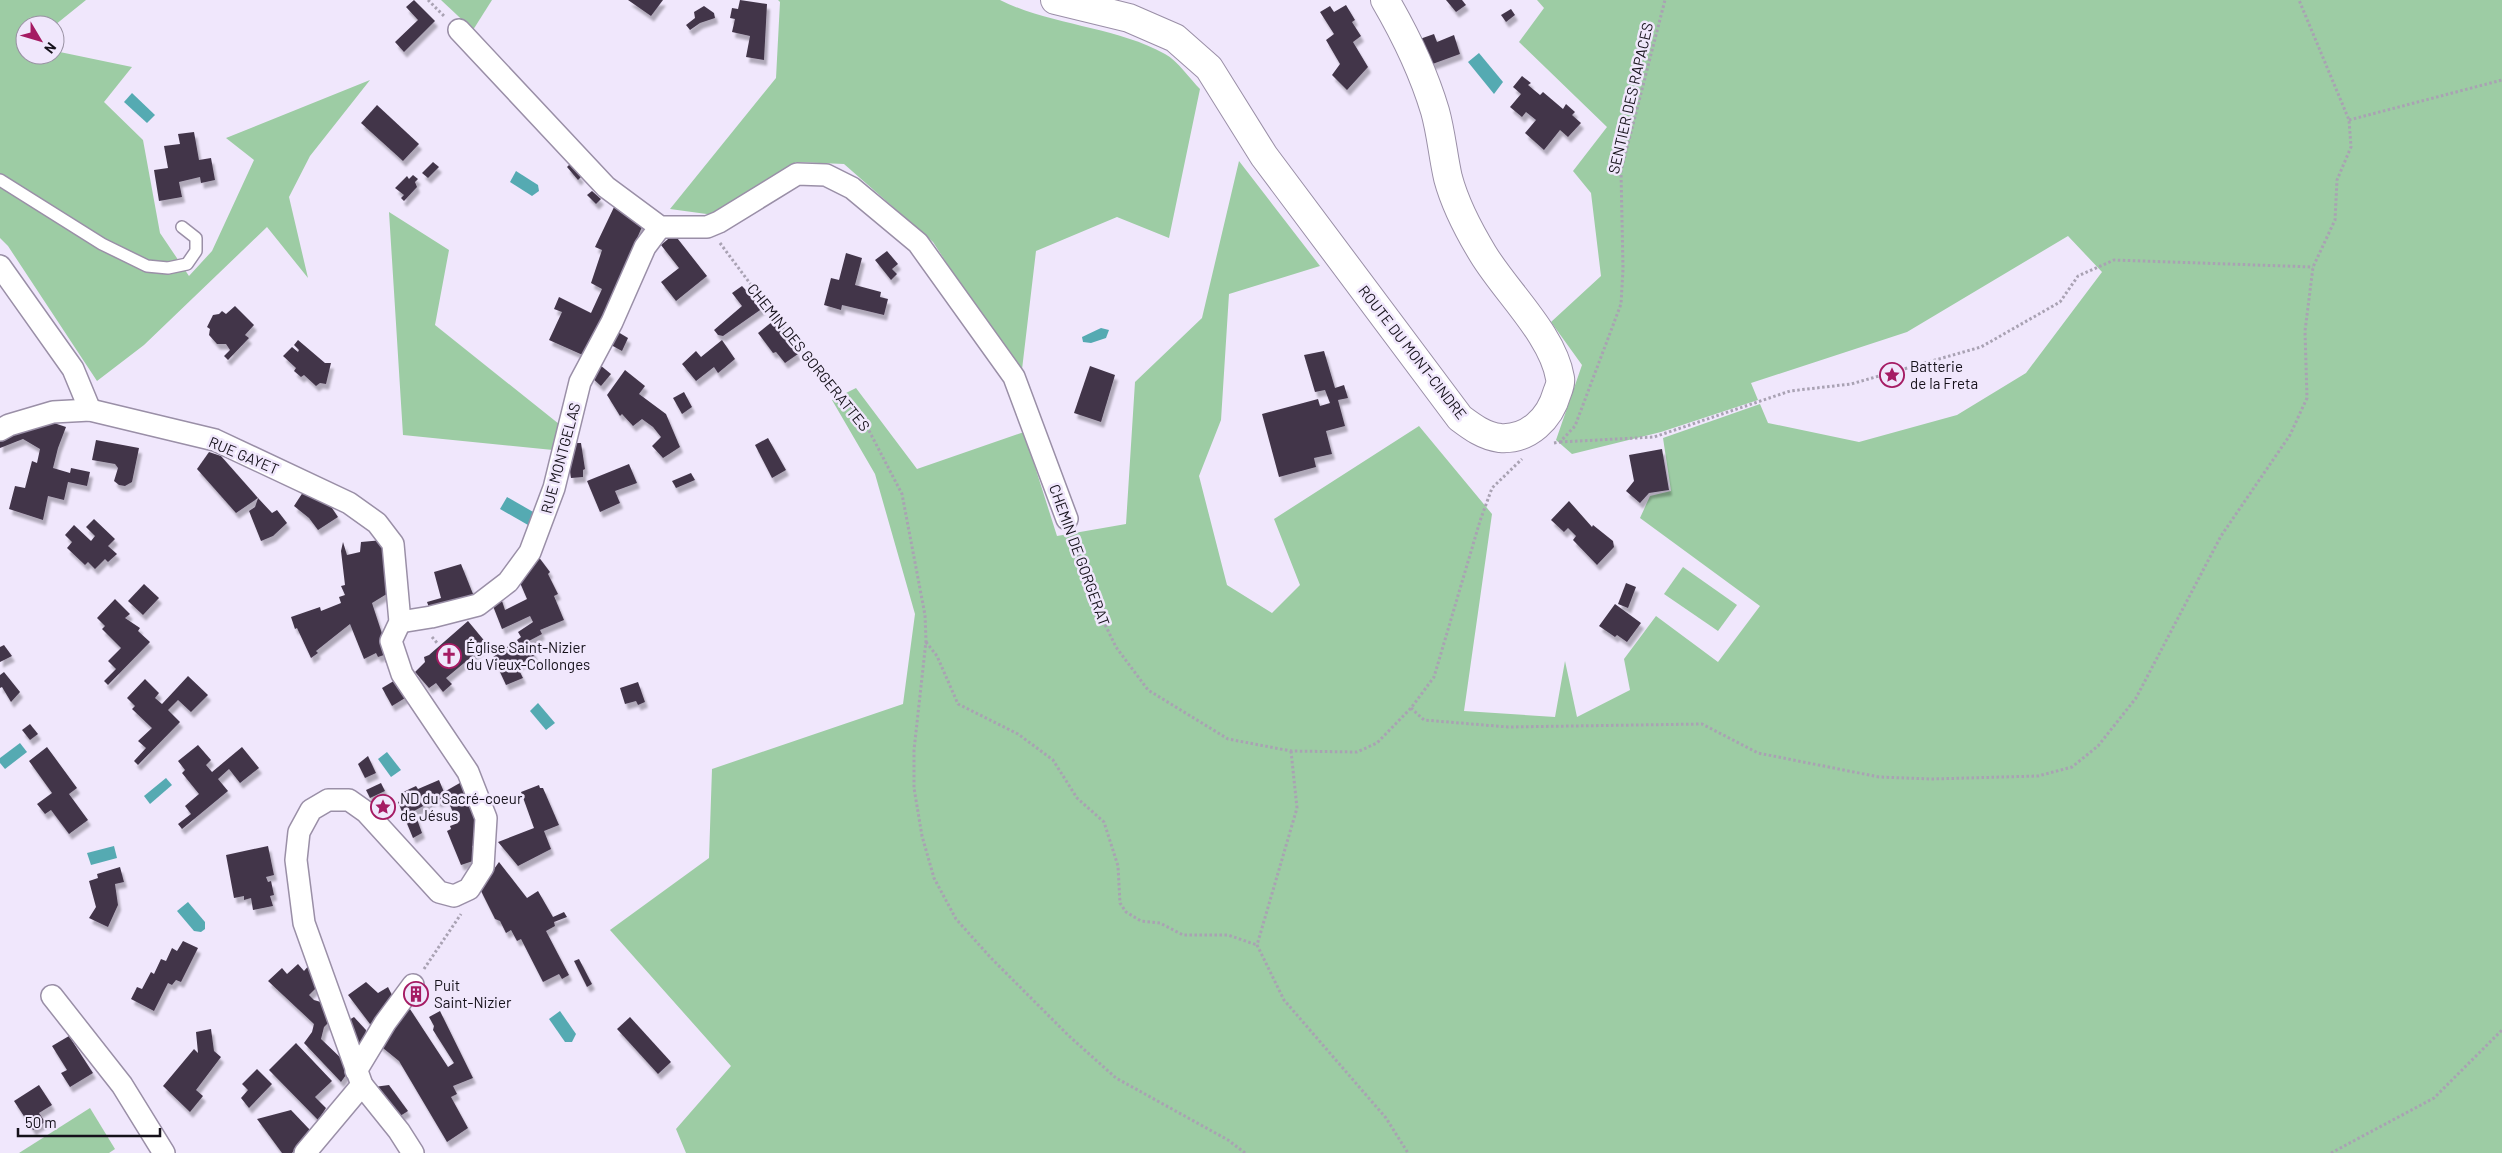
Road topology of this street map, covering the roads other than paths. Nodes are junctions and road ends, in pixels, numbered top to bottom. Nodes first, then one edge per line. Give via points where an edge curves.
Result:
1 (1055, 0) edge
2 (1385, 0) edge
3 (459, 30) dead end
4 (0, 180) edge
5 (660, 227) junction
6 (182, 228) dead end
7 (0, 266) edge
8 (90, 410) junction
9 (0, 430) edge
10 (1067, 519) road end
11 (400, 622) junction
12 (413, 985) road end
13 (52, 996) dead end
14 (359, 1078) junction
15 (164, 1153) edge
16 (305, 1153) edge
17 (413, 1153) edge

1 - 2 street, ROUTE DU MONT-CINDRE via 1129,18 1175,38 1209,68 1264,156 1460,418 1480,433 1500,438 1520,436 1537,426 1553,408 1561,381 1554,354 1483,254 1464,219 1449,178 1436,113 1424,77
3 - 5 street via 606,187
4 - 6 lane via 102,244 147,266 168,268 187,264 196,251 196,238
5 - 10 street, CHEMIN DE GORGERAT via 707,227 797,174 826,175 852,188 918,243 1014,377
5 - 11 street, RUE MONTGELAS via 645,247 612,322 580,382 554,488 530,552 508,582 478,605
7 - 8 street via 73,369
8 - 9 street, RUE GAYET via 53,412
8 - 11 street, RUE GAYET via 215,440 349,503 377,523 393,544
11 - 14 street via 392,641 402,674 468,772 486,818 483,867 469,890 454,896 439,892 366,812 349,800 328,800 311,810 300,832 296,860 304,924
12 - 14 street via 385,1023
13 - 15 street via 122,1085
14 - 16 street
14 - 17 street

